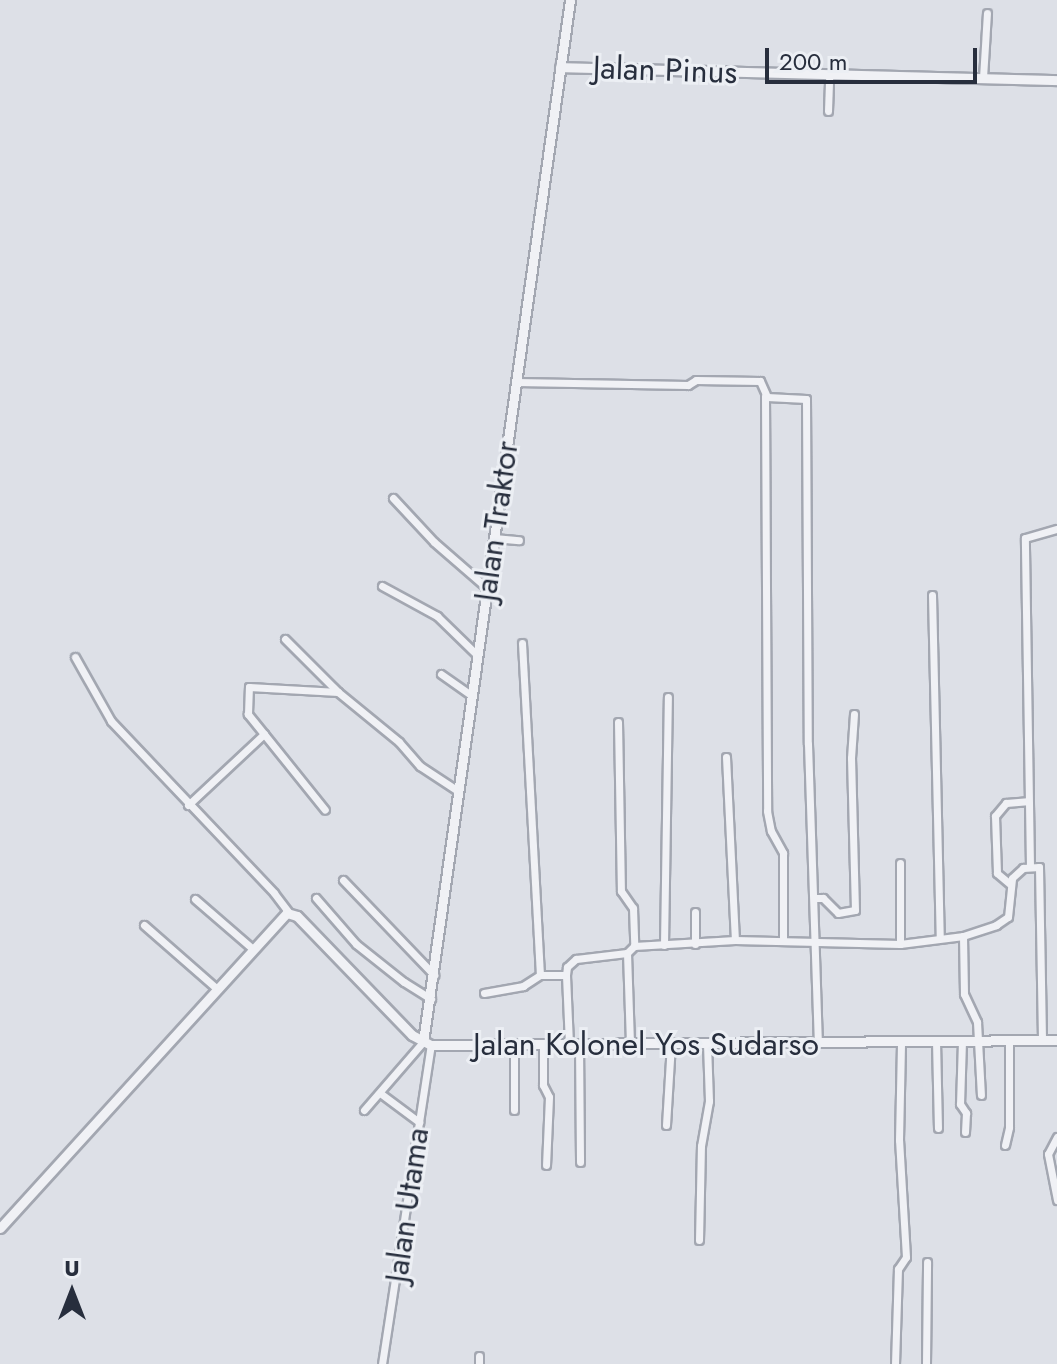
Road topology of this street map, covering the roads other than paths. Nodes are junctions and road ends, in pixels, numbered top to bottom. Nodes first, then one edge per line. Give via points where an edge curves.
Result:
1 (570, 0) edge
2 (987, 13) dead end
3 (560, 67) junction
4 (829, 74) junction
5 (983, 78) junction
6 (1057, 80) edge
7 (828, 111) dead end
8 (516, 382) junction
9 (765, 396) junction
10 (393, 498) dead end
11 (1057, 529) edge
12 (494, 538) junction
13 (519, 540) dead end
14 (382, 586) dead end
15 (487, 588) junction
16 (932, 595) dead end
17 (285, 639) dead end
18 (522, 643) dead end
19 (477, 655) junction
20 (75, 657) dead end
21 (441, 674) dead end
22 (338, 692) junction
23 (472, 696) junction
24 (668, 697) dead end
25 (854, 714) dead end
26 (618, 722) dead end
27 (264, 734) junction
28 (726, 757) dead end
29 (458, 791) junction
30 (1027, 801) junction
31 (188, 805) junction
32 (325, 810) dead end
33 (900, 863) dead end
34 (1030, 866) junction
35 (343, 880) dead end
36 (1010, 884) junction
37 (316, 898) dead end
38 (814, 898) junction
39 (195, 899) dead end
40 (695, 912) dead end
41 (289, 913) junction
42 (144, 925) dead end
43 (963, 936) junction
44 (940, 938) junction
45 (735, 940) junction
46 (783, 940) junction
47 (814, 940) junction
48 (695, 944) junction
49 (900, 944) junction
50 (664, 945) junction
51 (634, 946) junction
52 (253, 949) junction
53 (627, 953) junction
54 (434, 975) junction
55 (540, 975) junction
56 (566, 975) junction
57 (217, 989) junction
58 (484, 993) dead end
59 (431, 999) junction
60 (1042, 1040) junction
61 (1057, 1040) edge
62 (901, 1041) junction
63 (936, 1041) junction
64 (962, 1041) junction
65 (978, 1041) junction
66 (1009, 1041) junction
67 (818, 1042) junction
68 (671, 1043) junction
69 (707, 1043) junction
70 (427, 1044) junction
71 (574, 1044) junction
72 (630, 1044) junction
73 (514, 1045) junction
74 (543, 1045) junction
75 (380, 1093) junction
76 (981, 1095) dead end
77 (364, 1110) dead end
78 (514, 1110) dead end
79 (419, 1122) junction
80 (666, 1125) dead end
81 (938, 1128) dead end
82 (965, 1132) dead end
83 (1057, 1137) edge
84 (1005, 1145) dead end
85 (580, 1162) dead end
86 (546, 1165) dead end
87 (1057, 1200) edge
88 (0, 1228) edge
89 (699, 1240) dead end
90 (927, 1262) dead end
91 (382, 1364) edge
92 (895, 1364) edge
93 (926, 1364) edge

1 - 3 street, Jalan Traktor
2 - 5 street
3 - 4 street, Jalan Pinus
3 - 8 street, Jalan Traktor
4 - 5 street, Jalan Pinus
4 - 7 street
5 - 6 street, Jalan Pinus
8 - 9 street via 760,381
8 - 12 street, Jalan Traktor
9 - 38 street via 806,401
9 - 46 street via 767,811 783,853
10 - 15 street
11 - 30 street via 1025,537
12 - 13 street
12 - 15 street, Jalan Traktor
14 - 19 street via 437,616
15 - 19 street, Jalan Traktor
16 - 44 street
17 - 22 street
18 - 55 street
19 - 23 street, Jalan Traktor
20 - 31 street via 111,721
21 - 23 street
22 - 27 street via 249,687 248,714
22 - 29 street via 420,766
23 - 29 street, Jalan Traktor
24 - 50 street
25 - 38 street via 855,910 838,913 825,899
26 - 51 street via 621,891 633,908
27 - 31 street
27 - 32 street
28 - 45 street
29 - 54 street, Jalan Traktor
30 - 34 street
30 - 36 street via 1006,803 995,816 996,868
31 - 41 street
33 - 49 street
34 - 36 street via 1017,872
34 - 60 street via 1039,869
35 - 54 street
36 - 43 street via 1008,917
37 - 59 street via 356,944
38 - 47 street
39 - 52 street
40 - 48 street
41 - 52 street
41 - 70 street
42 - 57 street
43 - 44 street
43 - 65 street via 964,994 976,1019
44 - 49 street
45 - 46 street
45 - 48 street
46 - 47 street
47 - 49 street
47 - 67 street
48 - 50 street
50 - 51 street
51 - 53 street
52 - 57 street
53 - 56 street via 576,959
53 - 72 street
54 - 59 street, Jalan Traktor
55 - 56 street
55 - 58 street via 523,986
56 - 71 street
57 - 88 street
59 - 70 street, Jalan Traktor
60 - 61 street, Jalan Kolonel Yos Sudarso
60 - 66 street, Jalan Kolonel Yos Sudarso
62 - 63 street, Jalan Kolonel Yos Sudarso
62 - 67 street, Jalan Kolonel Yos Sudarso
62 - 92 street via 899,1140 906,1257 898,1269
63 - 64 street, Jalan Kolonel Yos Sudarso
63 - 81 street
64 - 65 street, Jalan Kolonel Yos Sudarso
64 - 82 street via 960,1104 966,1113
65 - 66 street, Jalan Kolonel Yos Sudarso
65 - 76 street
66 - 84 street
67 - 69 street, Jalan Kolonel Yos Sudarso
68 - 69 street, Jalan Kolonel Yos Sudarso
68 - 72 street, Jalan Kolonel Yos Sudarso
68 - 80 street
69 - 89 street via 709,1101 701,1146
70 - 73 street, Jalan Kolonel Yos Sudarso
70 - 75 street
70 - 79 street, Jalan Utama
71 - 72 street, Jalan Kolonel Yos Sudarso
71 - 74 street, Jalan Kolonel Yos Sudarso
71 - 85 street
73 - 74 street, Jalan Kolonel Yos Sudarso
73 - 78 street
74 - 86 street via 543,1085 549,1097
75 - 77 street
75 - 79 street
79 - 91 street, Jalan Utama
83 - 87 street via 1048,1154
90 - 93 street

